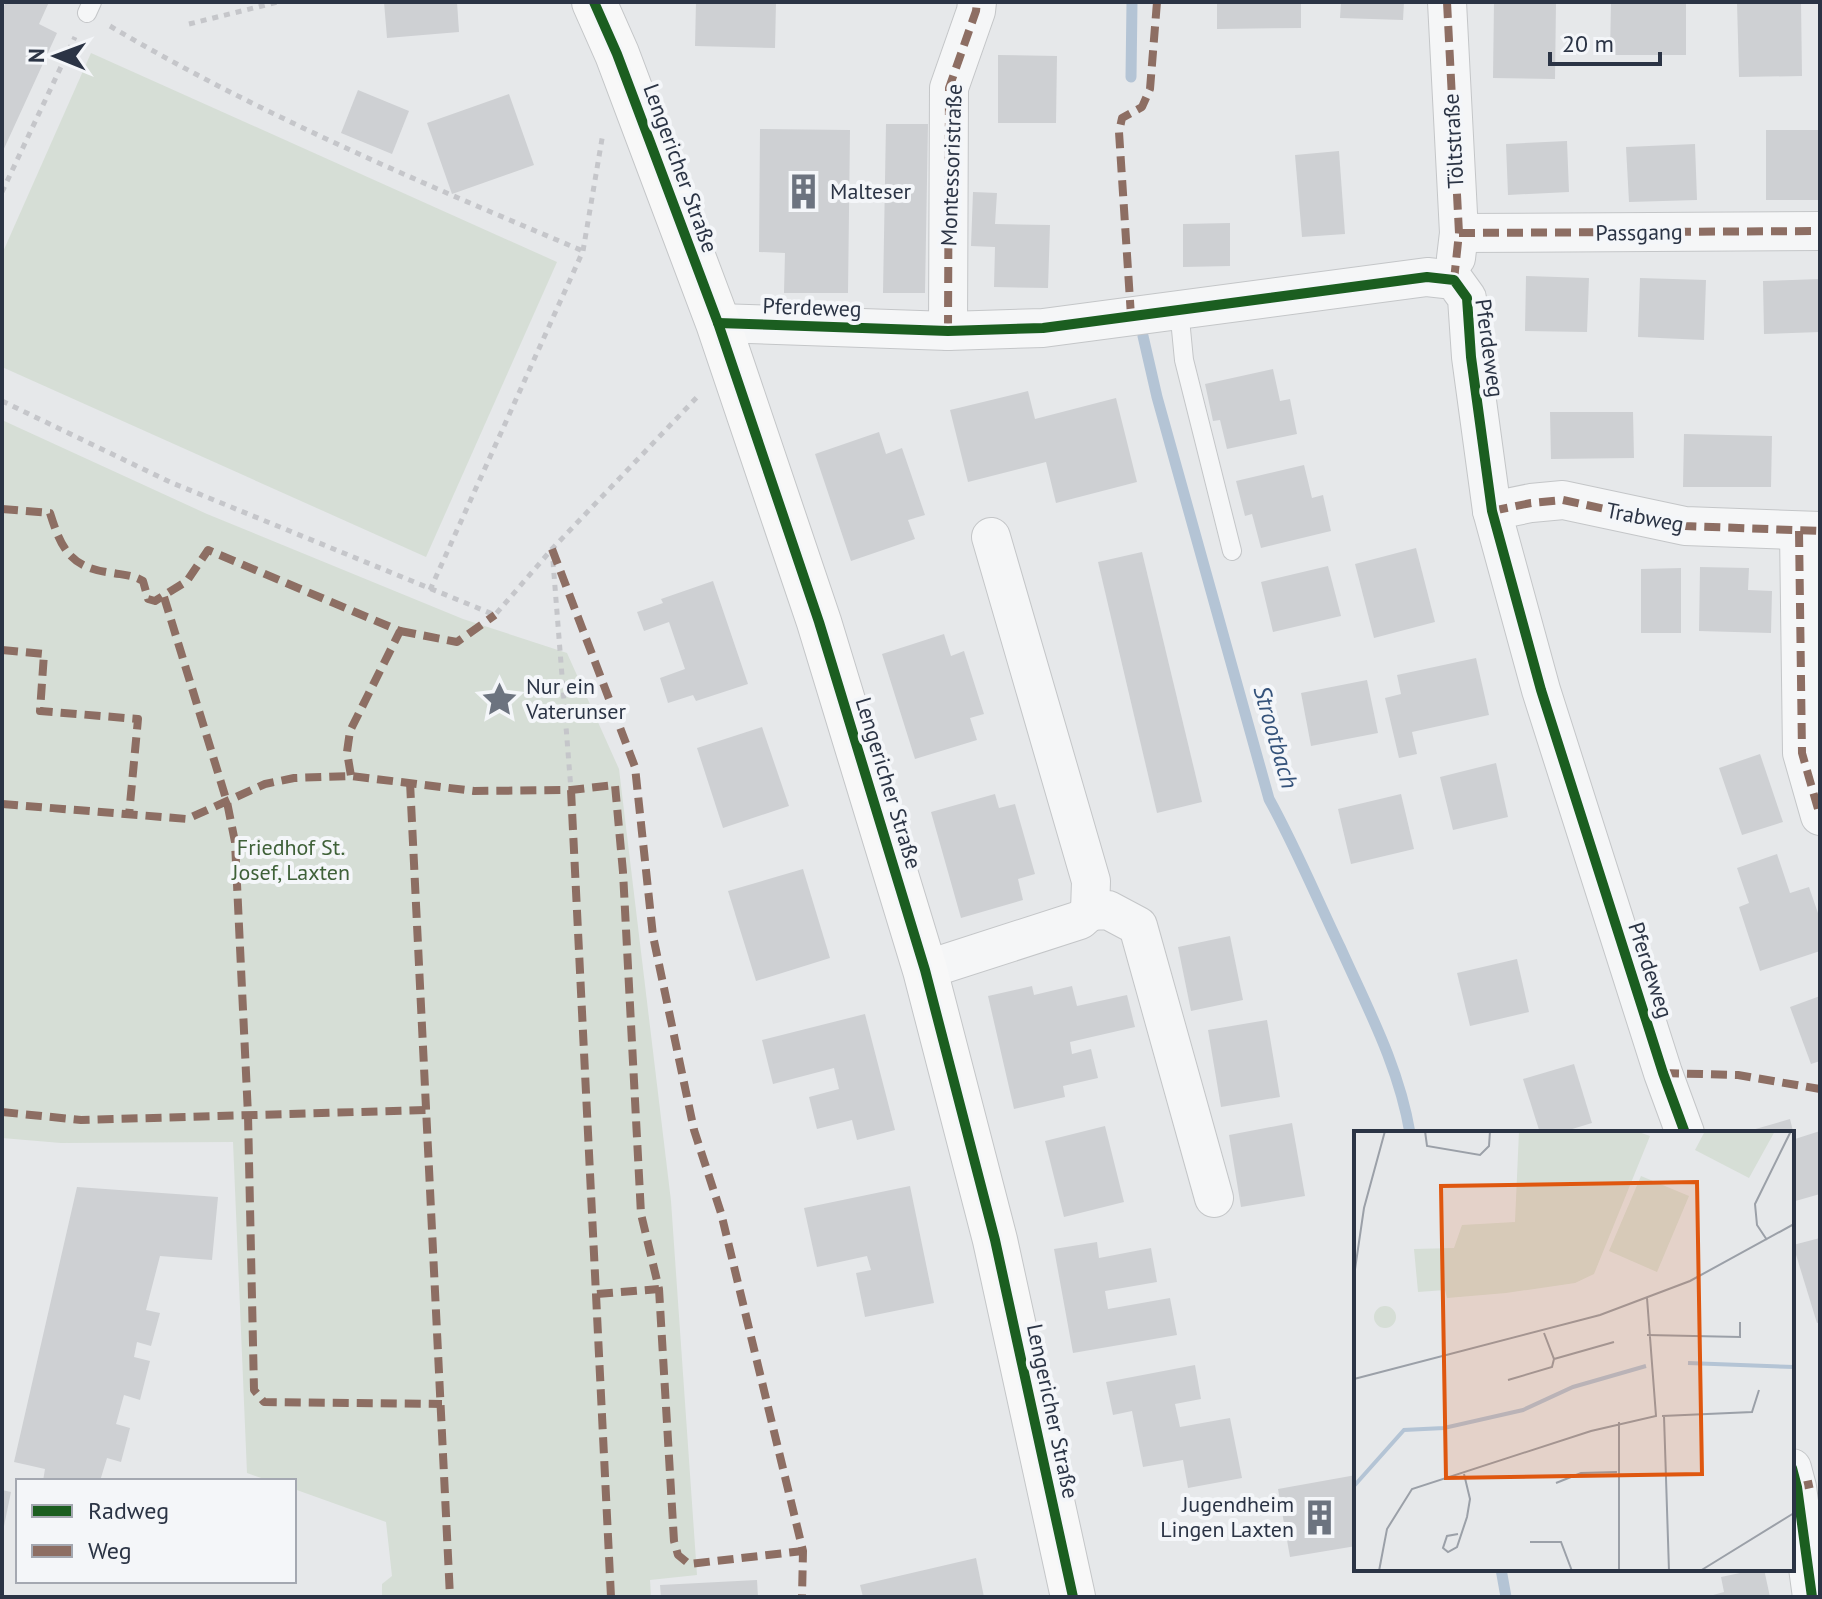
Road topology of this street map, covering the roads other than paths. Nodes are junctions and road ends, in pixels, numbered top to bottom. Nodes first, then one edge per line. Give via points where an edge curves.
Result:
1 (594, 2) edge
2 (977, 2) edge
3 (1447, 2) edge
4 (1820, 231) edge
5 (1459, 233) junction
6 (1454, 280) junction
7 (1179, 309) junction
8 (718, 323) junction
9 (948, 331) junction
10 (1492, 511) junction
11 (1810, 531) edge
12 (991, 537) dead end
13 (1232, 551) dead end
14 (1820, 816) edge
15 (1090, 911) junction
16 (925, 970) junction
17 (1684, 1131) edge
18 (1214, 1198) dead end
19 (1803, 1479) edge
20 (1073, 1597) edge
21 (1812, 1597) edge

1 - 8 main road, Lengericher Straße
2 - 9 street, Montessoristraße via 949,88
3 - 5 street, Töltstraße
4 - 5 street, Passgang
5 - 6 street, Töltstraße
6 - 7 street, Pferdeweg via 1427,277
6 - 10 street, Pferdeweg via 1467,298
7 - 9 street, Pferdeweg via 1076,325
7 - 13 lane via 1184,360
8 - 9 street, Pferdeweg
8 - 16 main road, Lengericher Straße via 719,387 819,622
10 - 11 street, Trabweg via 1563,500 1685,526
10 - 17 street, Pferdeweg via 1541,690
11 - 14 street, Trabweg via 1802,753
12 - 15 street via 1091,881
15 - 16 street via 1080,920
15 - 18 street via 1108,910 1138,926
16 - 20 main road, Lengericher Straße via 995,1240
19 - 21 street

